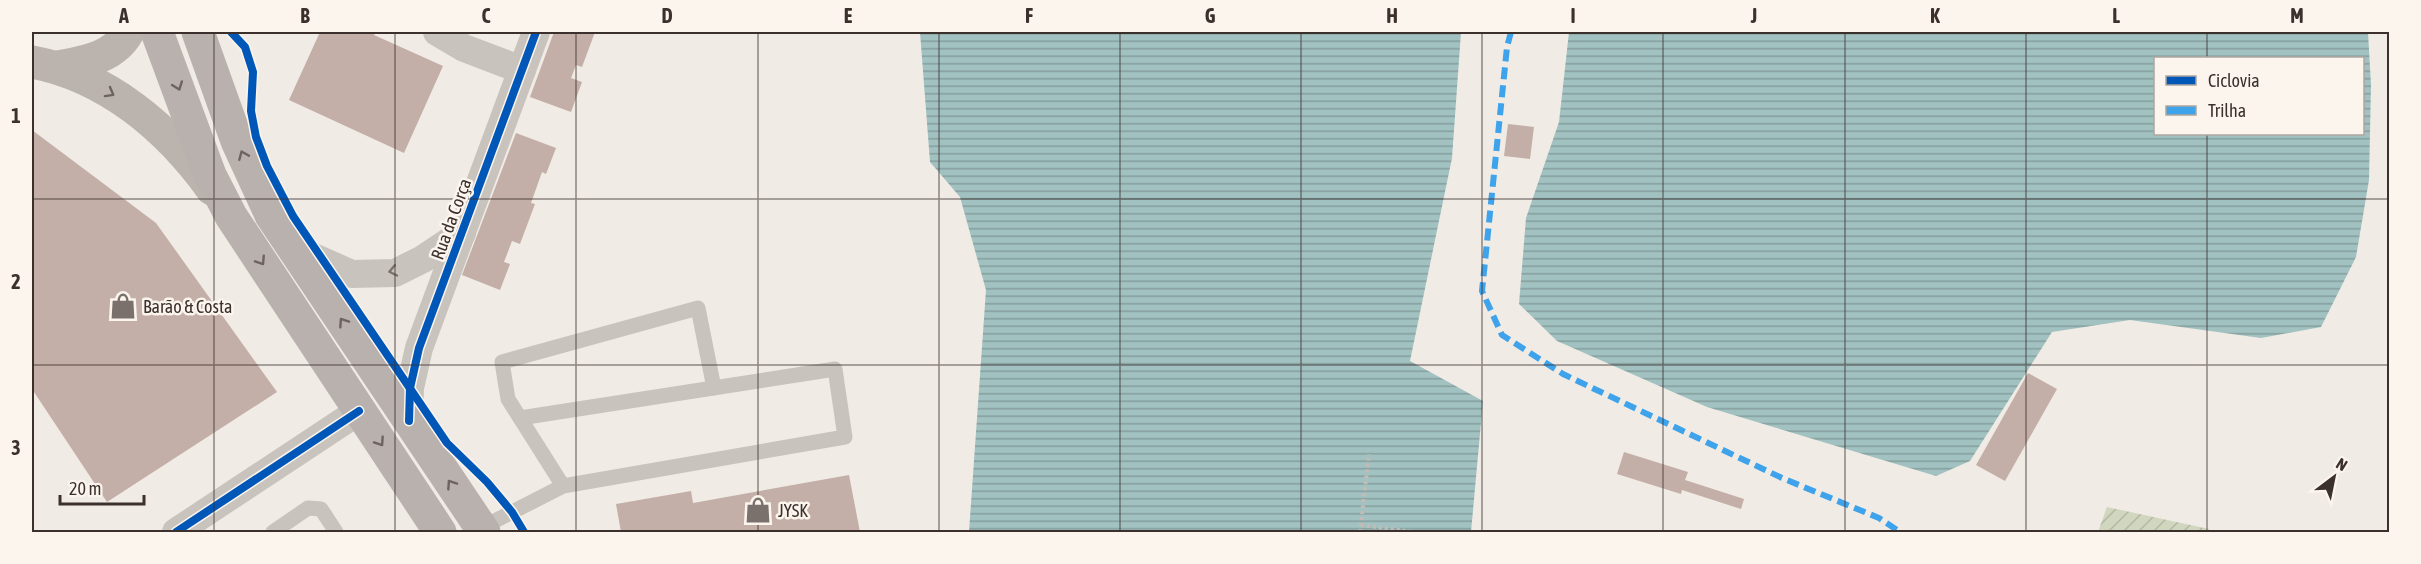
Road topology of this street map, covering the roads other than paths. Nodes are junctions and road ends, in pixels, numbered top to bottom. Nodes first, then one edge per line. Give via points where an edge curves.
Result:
1 (128, 32) edge
2 (157, 32) edge
3 (198, 32) edge
4 (437, 32) edge
5 (536, 32) edge
6 (45, 64) edge
7 (522, 70) junction
8 (231, 216) junction
9 (462, 233) junction
10 (293, 248) junction
11 (714, 388) junction
12 (359, 411) junction
13 (520, 418) junction
14 (409, 421) junction
15 (563, 486) junction
16 (482, 530) edge
17 (183, 531) edge
18 (273, 532) edge
19 (336, 532) edge
20 (440, 532) edge

1 - 6 main road via 111,50 91,61
2 -> 8 main road via 210,175
10 -> 3 main road via 258,191
4 - 7 street via 464,48
5 - 7 street, Rua da Corça
6 -> 8 main road via 119,98 150,119 194,165
7 - 9 street, Rua da Corça
8 -> 12 main road
9 -> 10 street, Rua da Corça via 395,273 352,274
9 - 14 street, Rua da Corça via 412,372
14 -> 10 main road
11 - 13 lane
11 - 13 lane via 698,309 501,362 508,399
11 - 15 lane via 836,369 845,437
12 - 17 street
12 -> 20 main road
13 - 15 lane
16 -> 14 main road
15 - 16 lane
18 - 19 lane via 308,508 321,509

